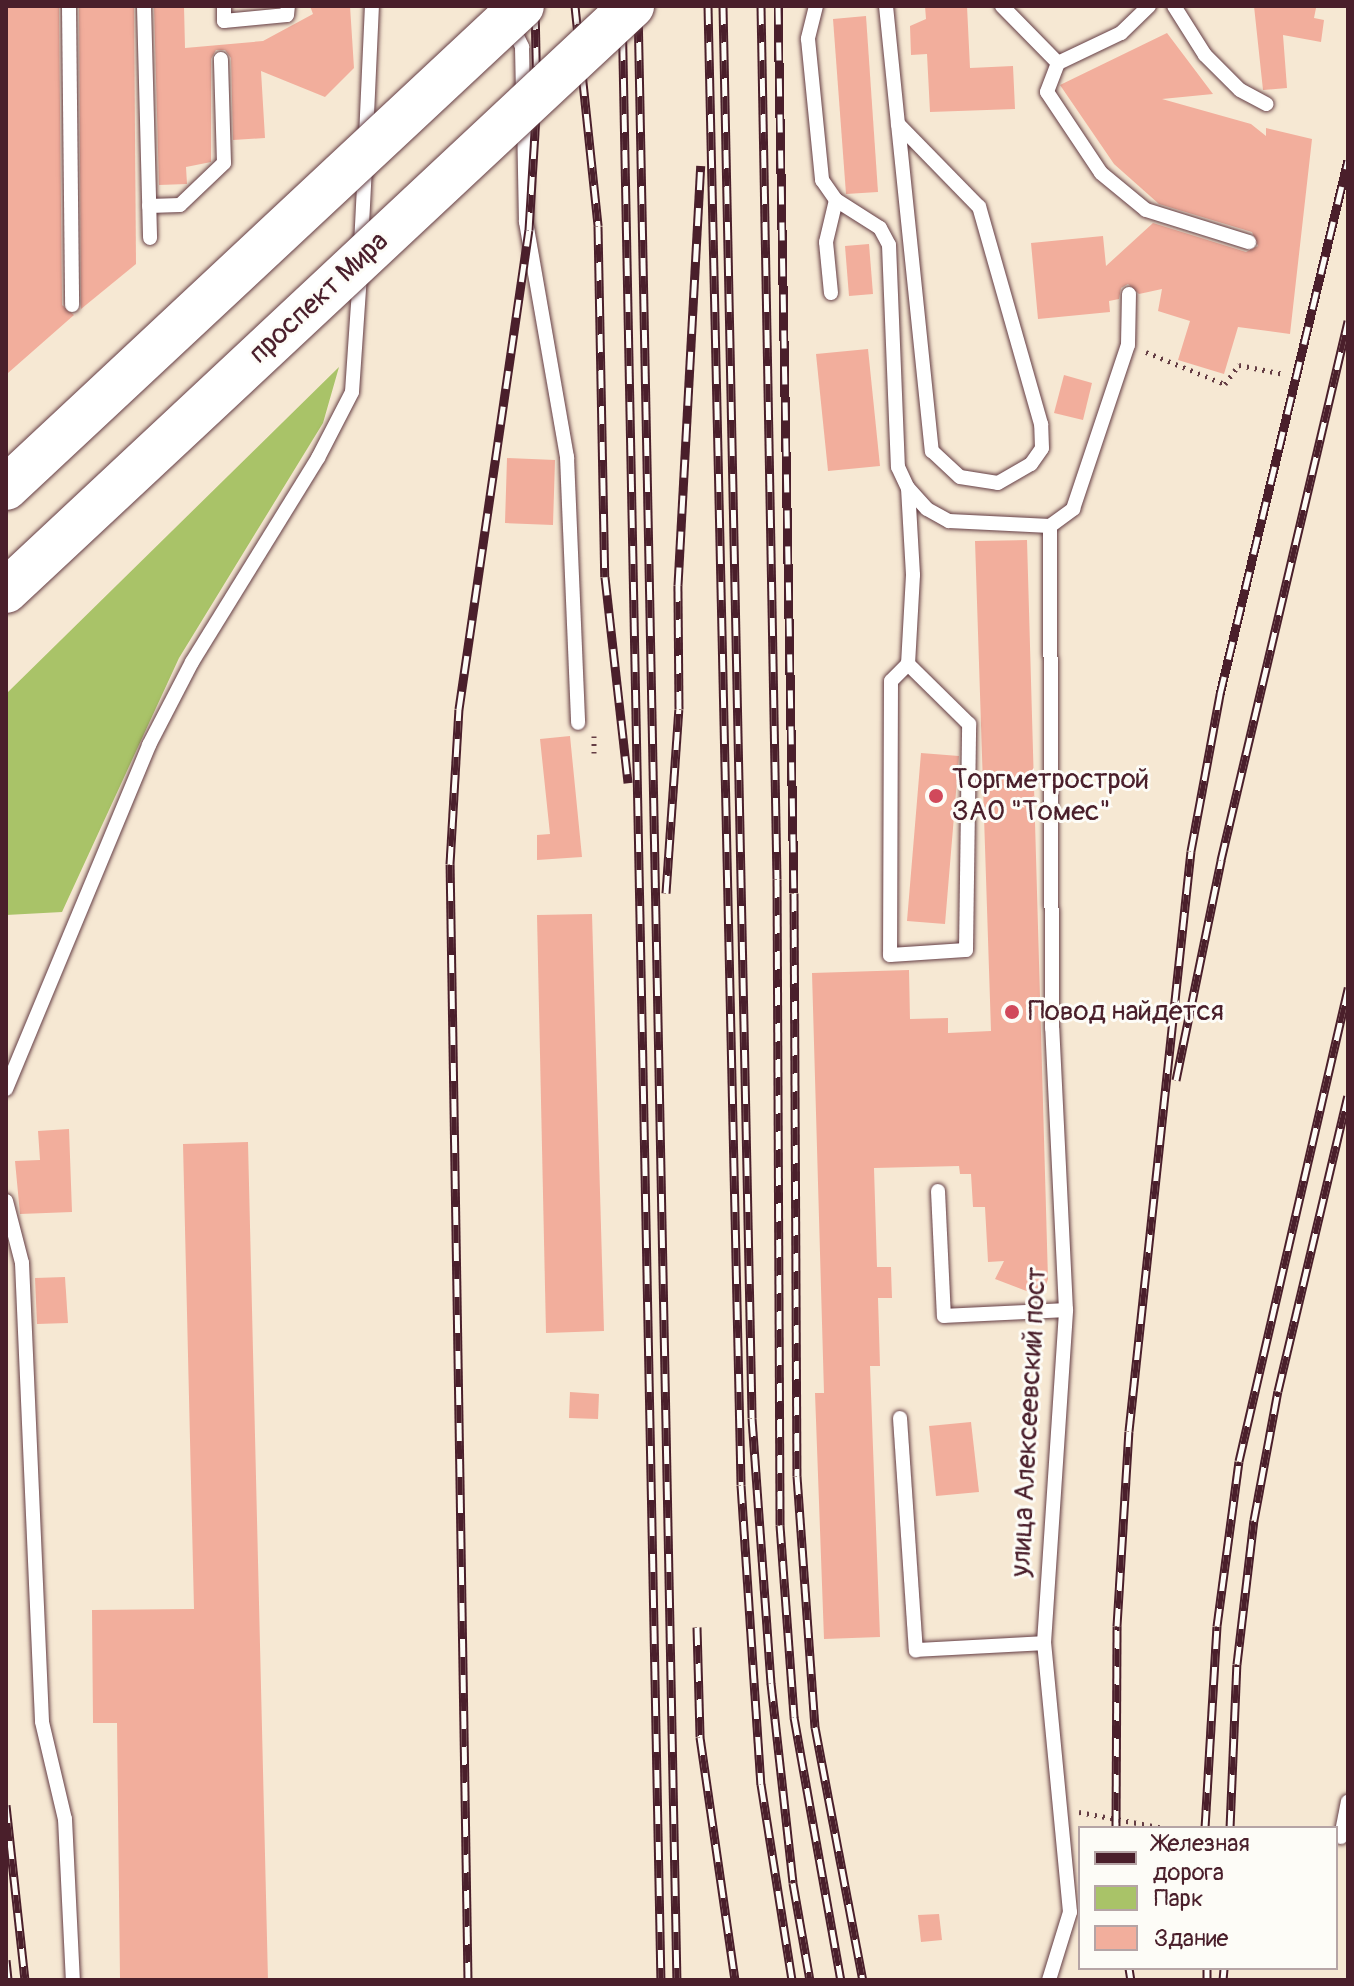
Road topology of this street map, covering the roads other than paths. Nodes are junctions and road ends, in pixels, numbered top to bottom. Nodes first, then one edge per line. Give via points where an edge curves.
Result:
1 (69, 6) edge
2 (144, 6) edge
3 (224, 6) edge
4 (288, 6) edge
5 (372, 6) edge
6 (492, 6) edge
7 (522, 6) edge
8 (632, 6) edge
9 (816, 6) edge
10 (886, 6) edge
11 (1002, 6) edge
12 (1149, 6) edge
13 (1174, 6) edge
14 (221, 59) dead end
15 (1058, 63) junction
16 (1266, 104) dead end
17 (898, 124) junction
18 (836, 200) junction
19 (149, 206) junction
20 (150, 238) dead end
21 (1249, 242) dead end
22 (831, 293) dead end
23 (1129, 294) dead end
24 (72, 305) dead end
25 (6, 488) edge
26 (908, 488) junction
27 (1050, 526) junction
28 (6, 591) edge
29 (908, 664) junction
30 (578, 723) dead end
31 (6, 1089) edge
32 (938, 1191) dead end
33 (6, 1201) edge
34 (1066, 1310) junction
35 (900, 1418) dead end
36 (1044, 1643) junction
37 (1348, 1802) edge
38 (1341, 1837) dead end
39 (73, 1980) edge
40 (1049, 1980) edge

1 - 24 lane
2 - 19 lane
3 - 4 lane via 224,21 287,15
5 - 31 lane via 352,392 318,458 192,662 149,745
6 - 30 lane via 510,22 522,47 526,222 567,457
7 - 25 main road, bridge
8 - 28 main road, проспект Мира, bridge
9 - 18 lane via 808,39 822,180
10 - 17 lane
11 - 15 lane
12 - 15 lane via 1121,33
13 - 16 lane via 1205,55 1240,90
14 - 19 lane via 224,163 180,205
15 - 21 lane via 1047,92 1101,173 1146,210
17 - 17 lane via 932,451 960,477 998,483 1031,464 1042,448 1041,424 979,207
18 - 22 lane via 826,242
18 - 26 lane via 880,228 889,245 898,467
19 - 20 lane
23 - 27 lane via 1128,345 1073,509
26 - 27 lane via 927,509 949,521
26 - 29 lane via 913,575
27 - 34 lane, улица Алексеевский пост via 1052,1028
29 - 29 lane via 891,681 890,955 966,950 969,724
32 - 34 lane via 944,1316
33 - 39 lane via 22,1263 42,1722 65,1819
34 - 36 lane, улица Алексеевский пост
35 - 36 lane via 916,1650
36 - 40 lane, улица Алексеевский пост via 1070,1912
37 - 38 lane

